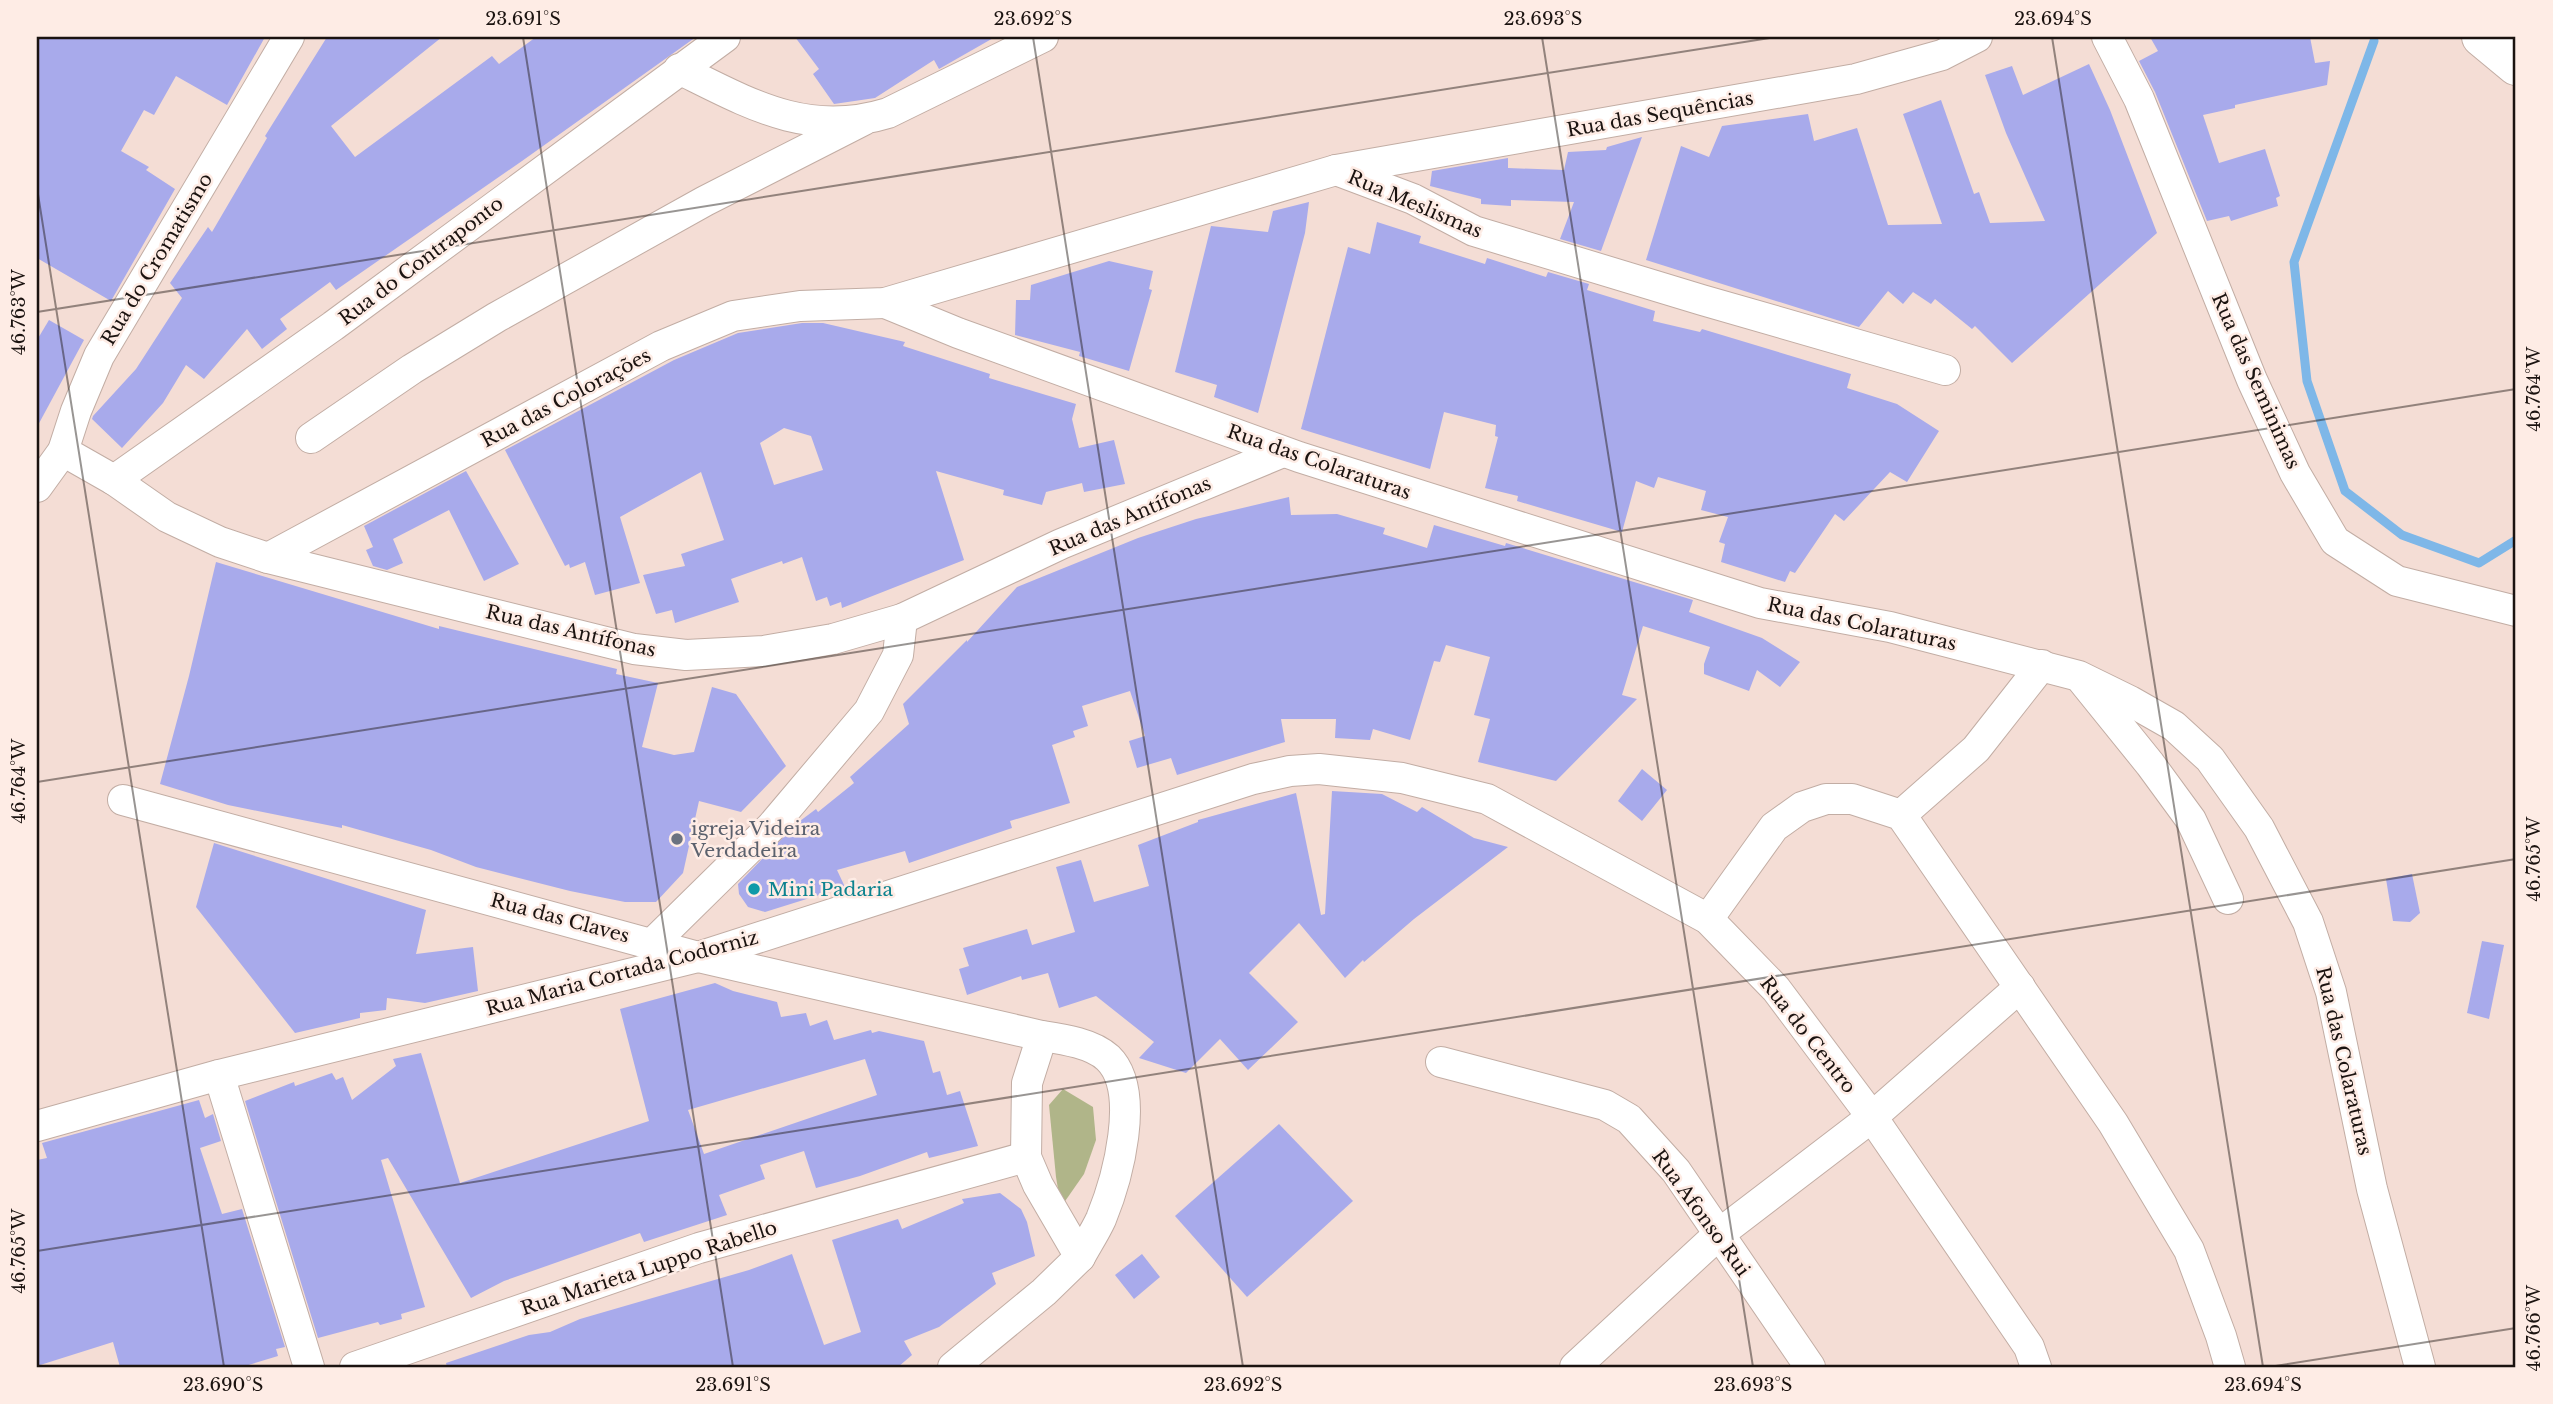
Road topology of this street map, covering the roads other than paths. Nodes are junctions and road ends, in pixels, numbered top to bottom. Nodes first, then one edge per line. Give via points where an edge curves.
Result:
1 (289, 37) edge
2 (725, 37) edge
3 (1044, 37) edge
4 (1977, 37) edge
5 (2107, 37) edge
6 (2481, 37) edge
7 (2516, 66) edge
8 (679, 69) junction
9 (862, 121) junction
10 (1336, 170) junction
11 (885, 303) junction
12 (1945, 370) dead end
13 (311, 438) dead end
14 (62, 451) junction
15 (1283, 452) junction
16 (114, 480) junction
17 (37, 487) edge
18 (268, 558) junction
19 (2516, 611) edge
20 (902, 619) junction
21 (2042, 665) junction
22 (2079, 676) junction
23 (1487, 799) joint
24 (123, 800) dead end
25 (1901, 815) junction
26 (2228, 899) dead end
27 (1708, 919) junction
28 (653, 943) junction
29 (698, 957) junction
30 (2020, 987) junction
31 (1042, 1036) junction
32 (1441, 1062) dead end
33 (219, 1075) junction
34 (1871, 1117) junction
35 (37, 1126) edge
36 (1027, 1157) junction
37 (1719, 1234) junction
38 (1080, 1256) junction
39 (309, 1367) edge
40 (355, 1367) edge
41 (953, 1367) edge
42 (1575, 1367) edge
43 (1811, 1367) edge
44 (2036, 1367) edge
45 (2230, 1367) edge
46 (2420, 1367) edge

1 - 14 street, Rua do Cromatismo via 99,356
2 - 8 street, Rua do Contraponto
3 - 9 street via 888,113
4 - 10 street, Rua das Sequências via 1941,55 1856,79
5 - 19 street, Rua das Seminimas via 2139,99 2252,380 2295,473 2335,541 2397,581
6 - 7 main road
8 - 9 street via 806,121
8 - 16 street, Rua do Contraponto via 333,326
9 - 13 street via 705,201 497,317
10 - 11 street, Rua Meslismas
10 - 12 street, Rua Meslismas via 1413,200 1474,231
11 - 15 street, Rua das Colaraturas
11 - 18 street, Rua das Colorações via 800,306 733,316 661,346
14 - 16 street, Rua das Antífonas
14 - 17 street, Rua do Cromatismo
15 - 20 street, Rua das Antífonas via 1061,544
15 - 21 street, Rua das Colaraturas via 1760,603 1890,627
16 - 18 street, Rua das Antífonas via 167,517
18 - 20 street, Rua das Antífonas via 634,649 686,656 764,651 833,639
20 - 28 street via 898,655 869,711 771,828
21 - 22 street, Rua das Colaraturas
21 - 25 street via 1976,749
22 - 26 street via 2191,820
22 - 46 street, Rua das Colaraturas via 2174,726 2210,759 2259,828 2308,922 2331,992 2372,1189
23 - 27 street, Rua do Centro
23 - 29 street, Rua Maria Cortada Codorniz via 1402,778 1319,769 1290,771
24 - 28 street, Rua das Claves
25 - 27 street via 1852,799 1826,799 1802,807 1774,827
25 - 30 street
27 - 34 street, Rua do Centro via 1776,989
28 - 29 street, Rua das Claves
29 - 31 street, Rua das Claves
29 - 33 street, Rua Maria Cortada Codorniz
30 - 34 street
30 - 45 street via 2113,1123 2189,1250
31 - 36 street via 1027,1083
31 - 38 street, Rua das Claves via 1078,1042 1108,1058 1123,1082 1126,1113 1119,1157 1101,1219
32 - 37 street, Rua Afonso Rui via 1605,1105 1629,1119 1676,1171
33 - 35 street, Rua Maria Cortada Codorniz
33 - 39 street
34 - 37 street
34 - 44 street, Rua do Centro via 2029,1347
36 - 38 street via 1044,1197
36 - 40 street, Rua Marieta Luppo Rabello via 699,1248
37 - 42 street
37 - 43 street, Rua Afonso Rui
38 - 41 street, Rua das Claves

